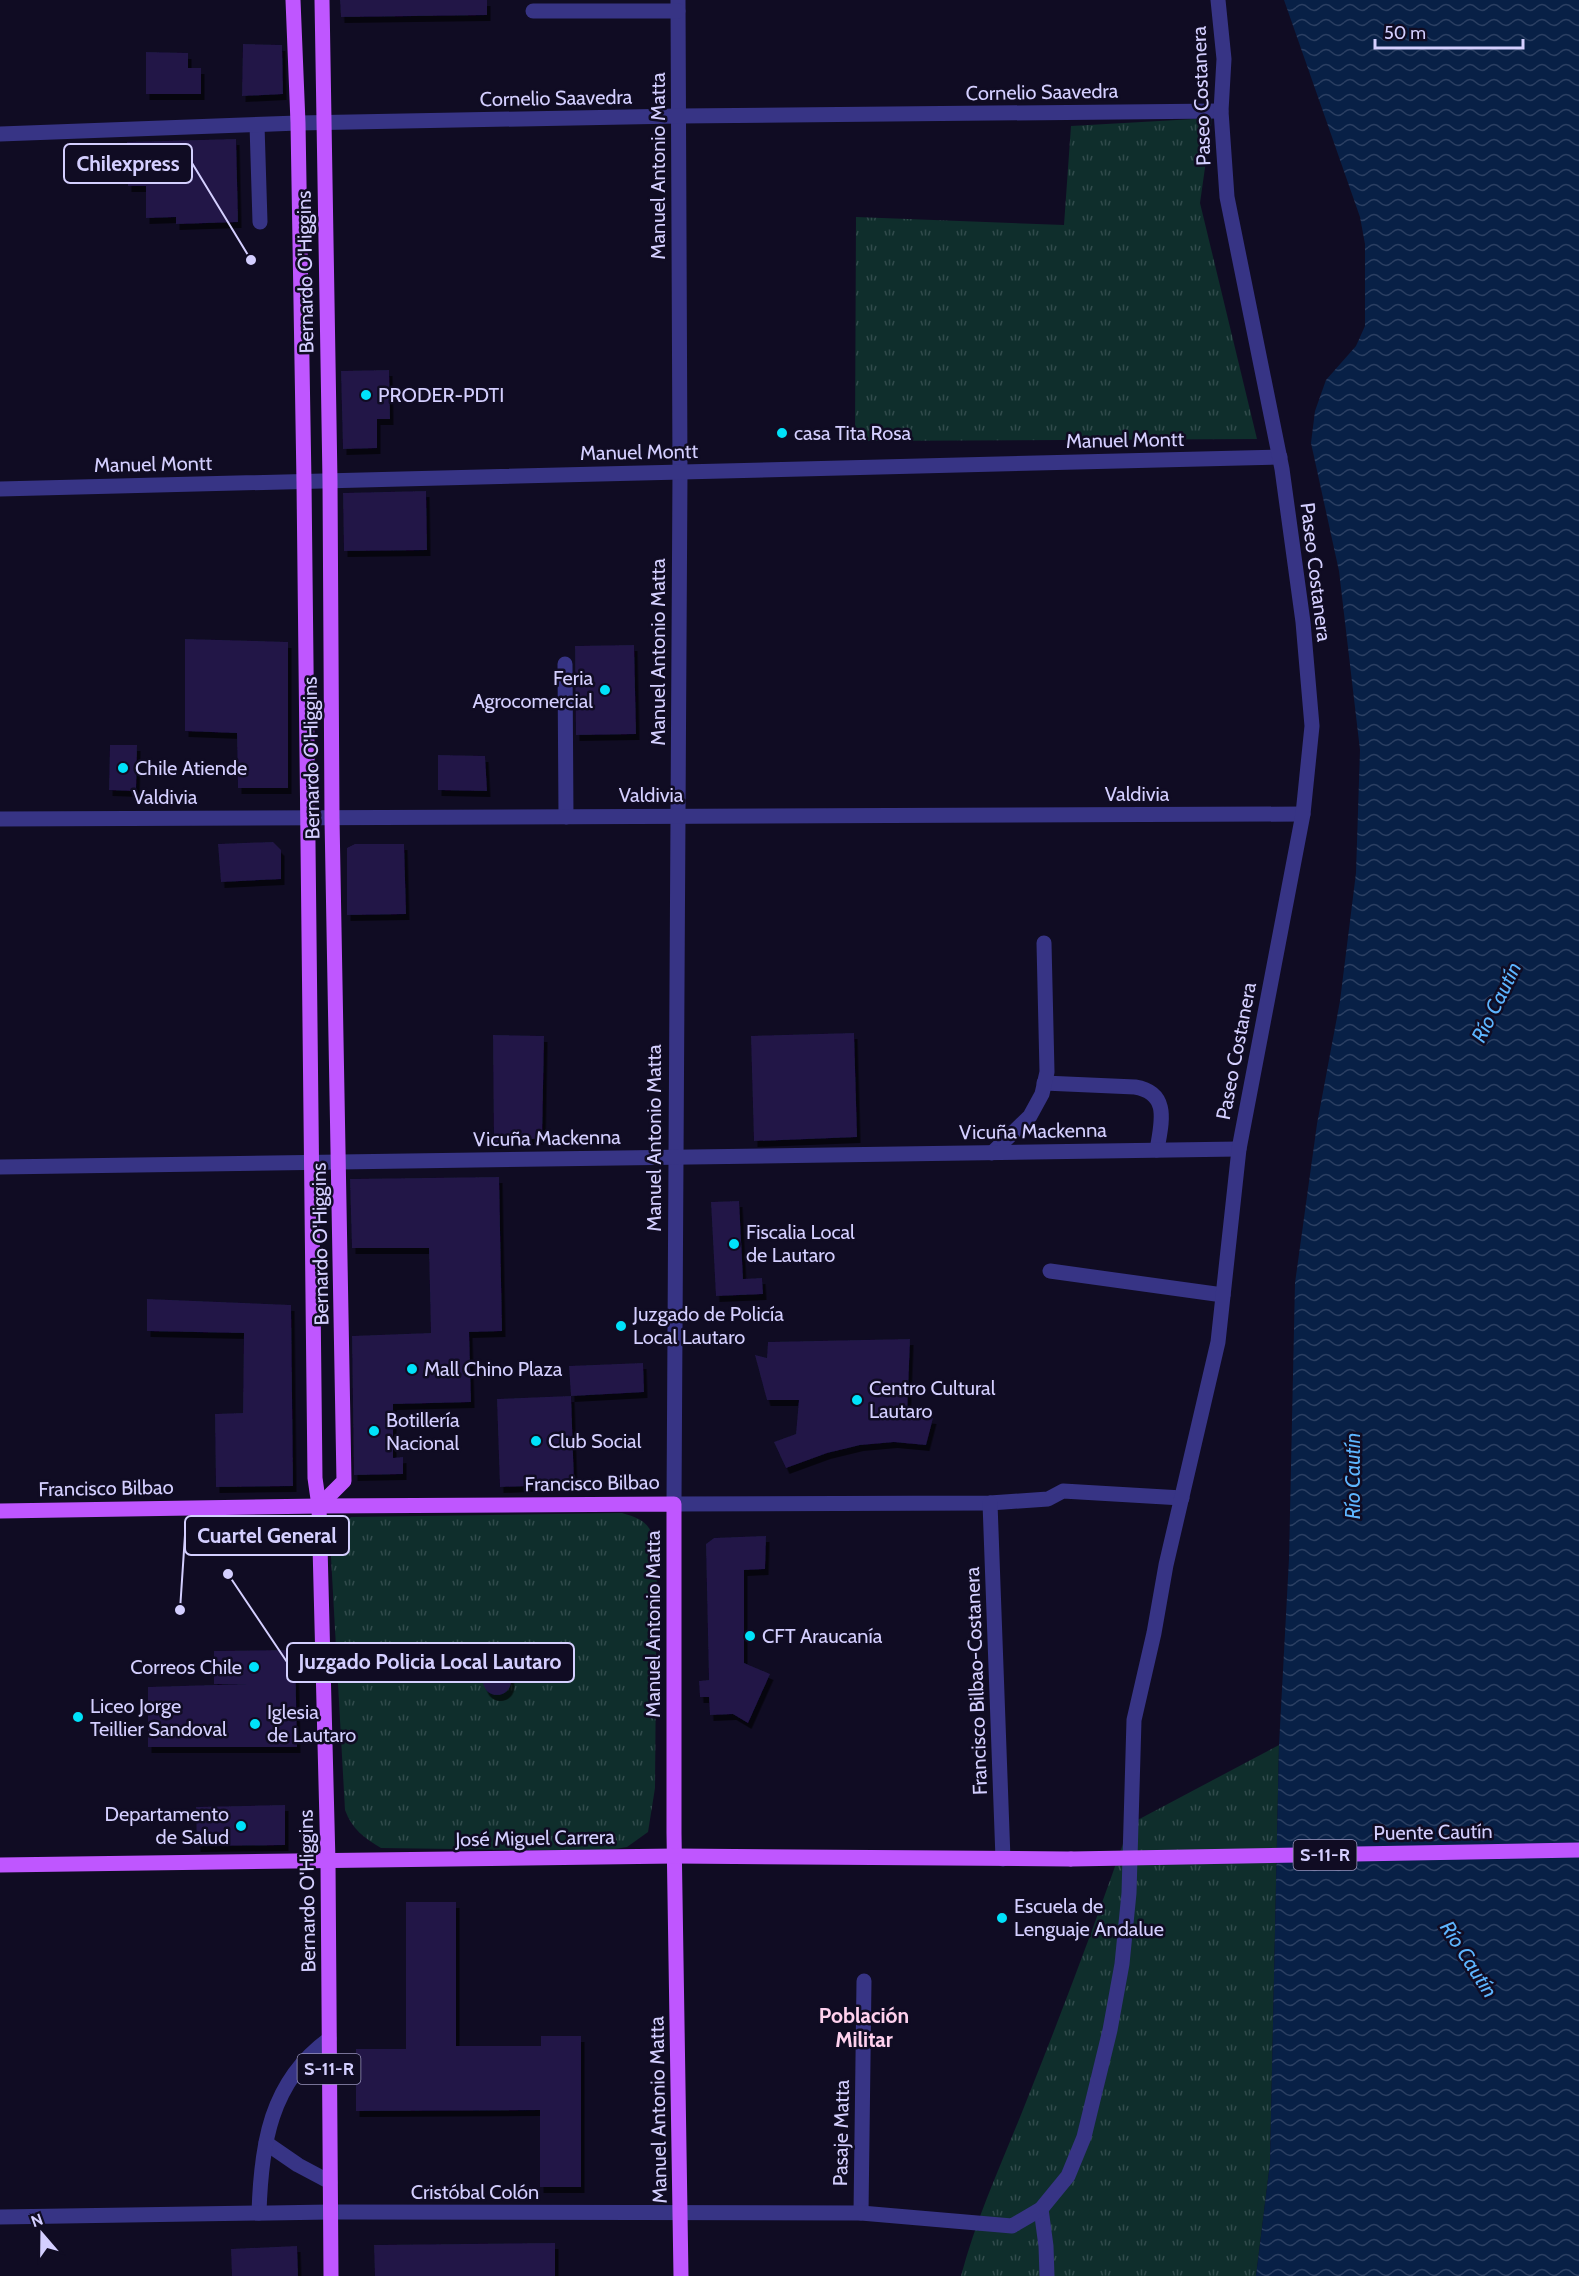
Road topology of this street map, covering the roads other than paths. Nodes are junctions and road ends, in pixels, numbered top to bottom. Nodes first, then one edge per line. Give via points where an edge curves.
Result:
1 (293, 0) edge
2 (322, 0) edge
3 (1218, 0) edge
4 (678, 5) edge
5 (532, 11) dead end
6 (1221, 111) junction
7 (679, 116) junction
8 (298, 123) junction
9 (323, 124) junction
10 (257, 125) junction
11 (0, 134) edge
12 (260, 222) dead end
13 (1280, 457) junction
14 (680, 472) junction
15 (330, 481) junction
16 (304, 482) junction
17 (0, 489) edge
18 (565, 664) dead end
19 (1303, 814) junction
20 (678, 816) junction
21 (566, 817) junction
22 (308, 818) junction
23 (332, 818) junction
24 (0, 819) edge
25 (1044, 943) dead end
26 (1044, 1083) junction
27 (1239, 1149) junction
28 (1157, 1150) junction
29 (992, 1153) junction
30 (675, 1157) junction
31 (311, 1162) junction
32 (340, 1162) junction
33 (0, 1167) edge
34 (1050, 1271) dead end
35 (1223, 1295) junction
36 (1182, 1498) junction
37 (674, 1503) junction
38 (990, 1503) junction
39 (319, 1506) junction
40 (0, 1511) edge
41 (1579, 1850) edge
42 (675, 1856) junction
43 (1003, 1858) junction
44 (1071, 1859) joint
45 (328, 1862) junction
46 (0, 1865) edge
47 (864, 1981) dead end
48 (329, 2039) junction
49 (266, 2143) junction
50 (330, 2182) junction
51 (1041, 2209) junction
52 (330, 2212) junction
53 (259, 2213) junction
54 (861, 2213) junction
55 (681, 2214) junction
56 (0, 2217) edge
57 (331, 2276) edge
58 (681, 2276) edge
59 (1047, 2276) edge

1 - 8 main road, Bernardo O'Higgins
2 - 9 main road, Bernardo O'Higgins
3 - 6 street, Paseo Costanera via 1224,59
4 - 5 street
4 - 7 street, Manuel Antonio Matta
6 - 7 street, Cornelio Saavedra
6 - 13 street, Paseo Costanera via 1227,197
7 - 9 street, Cornelio Saavedra
7 - 14 street, Manuel Antonio Matta
8 - 9 street, Cornelio Saavedra
8 - 10 street, Cornelio Saavedra
8 - 16 main road, Bernardo O'Higgins
9 - 15 main road, Bernardo O'Higgins
10 - 11 street, Cornelio Saavedra
10 - 12 street
13 - 14 street, Manuel Montt
13 - 19 street, Paseo Costanera via 1303,622 1312,726
14 - 15 street, Manuel Montt
14 - 20 street, Manuel Antonio Matta
15 - 16 street, Manuel Montt
15 - 23 main road, Bernardo O'Higgins
16 - 17 street, Manuel Montt
16 - 22 main road, Bernardo O'Higgins
18 - 21 street
19 - 20 street, Valdivia
19 - 27 street, Paseo Costanera
20 - 21 street, Valdivia
20 - 30 street, Manuel Antonio Matta
21 - 23 street, Valdivia
22 - 23 street, Valdivia
22 - 24 street, Valdivia
22 - 31 main road, Bernardo O'Higgins
23 - 32 main road, Bernardo O'Higgins
25 - 26 street
26 - 28 street via 1148,1091 1158,1100 1162,1113
26 - 29 street via 1030,1116
27 - 28 street, Vicuña Mackenna
27 - 35 street, Paseo Costanera
28 - 29 street, Vicuña Mackenna
29 - 30 street, Vicuña Mackenna
30 - 32 street, Vicuña Mackenna
30 - 37 street, Manuel Antonio Matta
31 - 32 street, Vicuña Mackenna
31 - 33 street, Vicuña Mackenna
31 - 39 main road, Bernardo O'Higgins via 315,1478
32 - 39 main road, Bernardo O'Higgins via 344,1481
34 - 35 street
35 - 36 street, Paseo Costanera via 1218,1342
36 - 38 street, Francisco Bilbao via 1063,1491 1048,1499
36 - 51 street, Paseo Costanera via 1134,1720 1129,1893 1110,2030 1084,2137 1068,2176
37 - 38 street, Francisco Bilbao
37 - 39 main road, Francisco Bilbao
37 - 42 main road, Manuel Antonio Matta
38 - 43 street, Francisco Bilbao-Costanera
39 - 40 main road, Francisco Bilbao
39 - 45 main road, Bernardo O'Higgins
41 - 44 main road, Puente Cautín / S-11-R, bridge
42 - 43 main road, José Miguel Carrera / S-11-R
42 - 45 main road, José Miguel Carrera / S-11-R
42 - 55 main road, Manuel Antonio Matta
43 - 44 main road, José Miguel Carrera / S-11-R
45 - 46 main road, José Miguel Carrera
45 - 48 main road, Bernardo O'Higgins / S-11-R
47 - 54 street, Pasaje Matta
48 - 49 street via 302,2062 283,2089
48 - 50 main road, Bernardo O'Higgins / S-11-R
49 - 50 street
49 - 53 street
50 - 52 main road, Bernardo O'Higgins / S-11-R
51 - 54 street, Cristóbal Colón via 1012,2226
51 - 59 street
52 - 53 street, Cristóbal Colón
52 - 55 street, Cristóbal Colón
52 - 57 main road, Bernardo O'Higgins / S-11-R
53 - 56 street, Cristóbal Colón
54 - 55 street, Cristóbal Colón
55 - 58 main road, Manuel Antonio Matta

